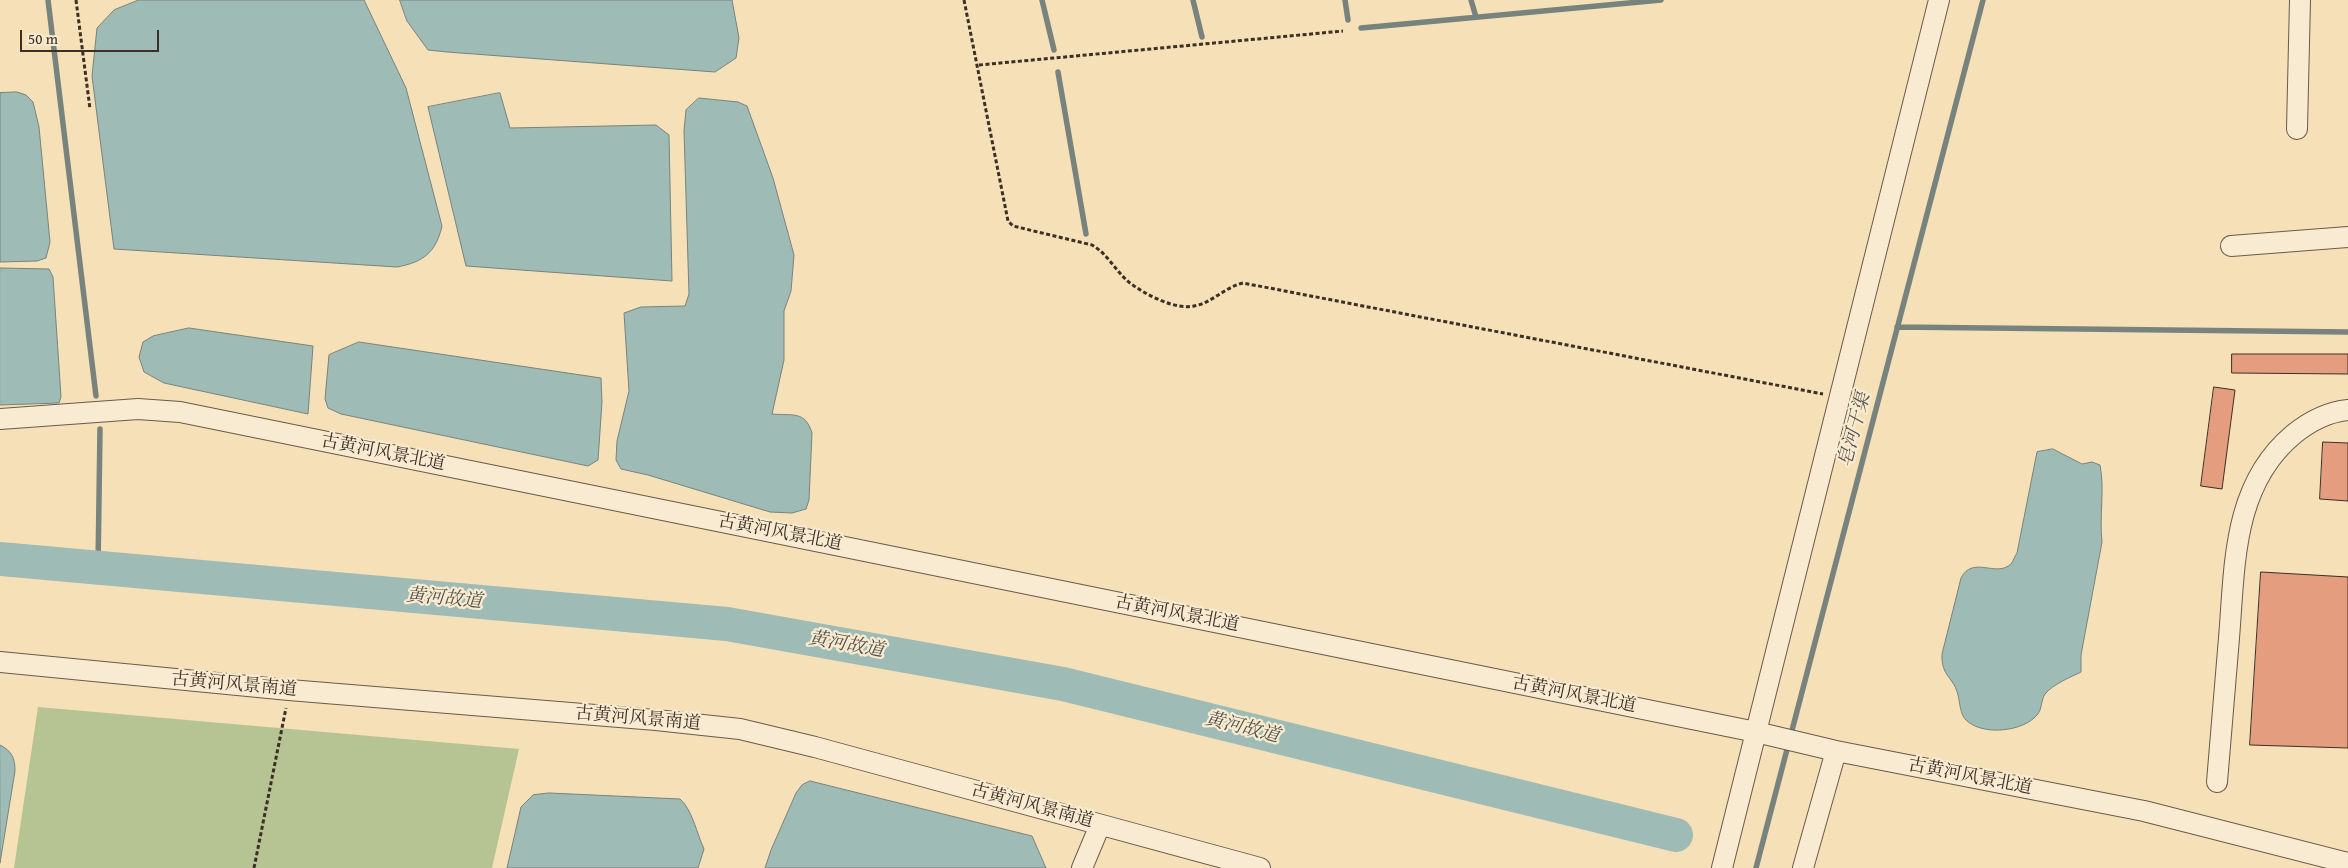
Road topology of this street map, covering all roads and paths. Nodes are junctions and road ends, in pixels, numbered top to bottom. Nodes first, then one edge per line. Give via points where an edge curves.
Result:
1 (76, 0) edge
2 (964, 0) edge
3 (1939, 0) edge
4 (2300, 0) edge
5 (1343, 31) dead end
6 (979, 65) junction
7 (90, 109) dead end
8 (2297, 130) dead end
9 (2348, 237) edge
10 (2231, 246) dead end
11 (1841, 397) junction
12 (2348, 410) edge
13 (0, 419) edge
14 (0, 662) edge
15 (289, 690) junction
16 (1762, 733) junction
17 (1829, 749) junction
18 (2217, 782) dead end
19 (1100, 825) junction
20 (2348, 864) edge
21 (254, 868) edge
22 (1082, 868) edge
23 (1260, 868) edge
24 (1722, 868) edge
25 (1803, 868) edge

1 - 7 path
2 - 6 path
3 - 11 street
4 - 8 street
5 - 6 path
6 - 11 path via 1008,221 1013,226 1092,245 1101,250 1130,283 1169,305 1180,308 1194,306 1243,283
9 - 10 street
11 - 16 street
12 - 18 street via 2306,424 2284,443 2260,472 2250,494 2237,543
13 - 16 street, 古黄河风景北道 via 138,409 180,412
14 - 15 street, 古黄河风景南道
15 - 19 street, 古黄河风景南道 via 740,729
15 - 21 path
16 - 17 street, 古黄河风景北道
16 - 24 street
17 - 20 street, 古黄河风景北道 via 2144,811
17 - 25 street
19 - 22 street
19 - 23 street, 古黄河风景南道

